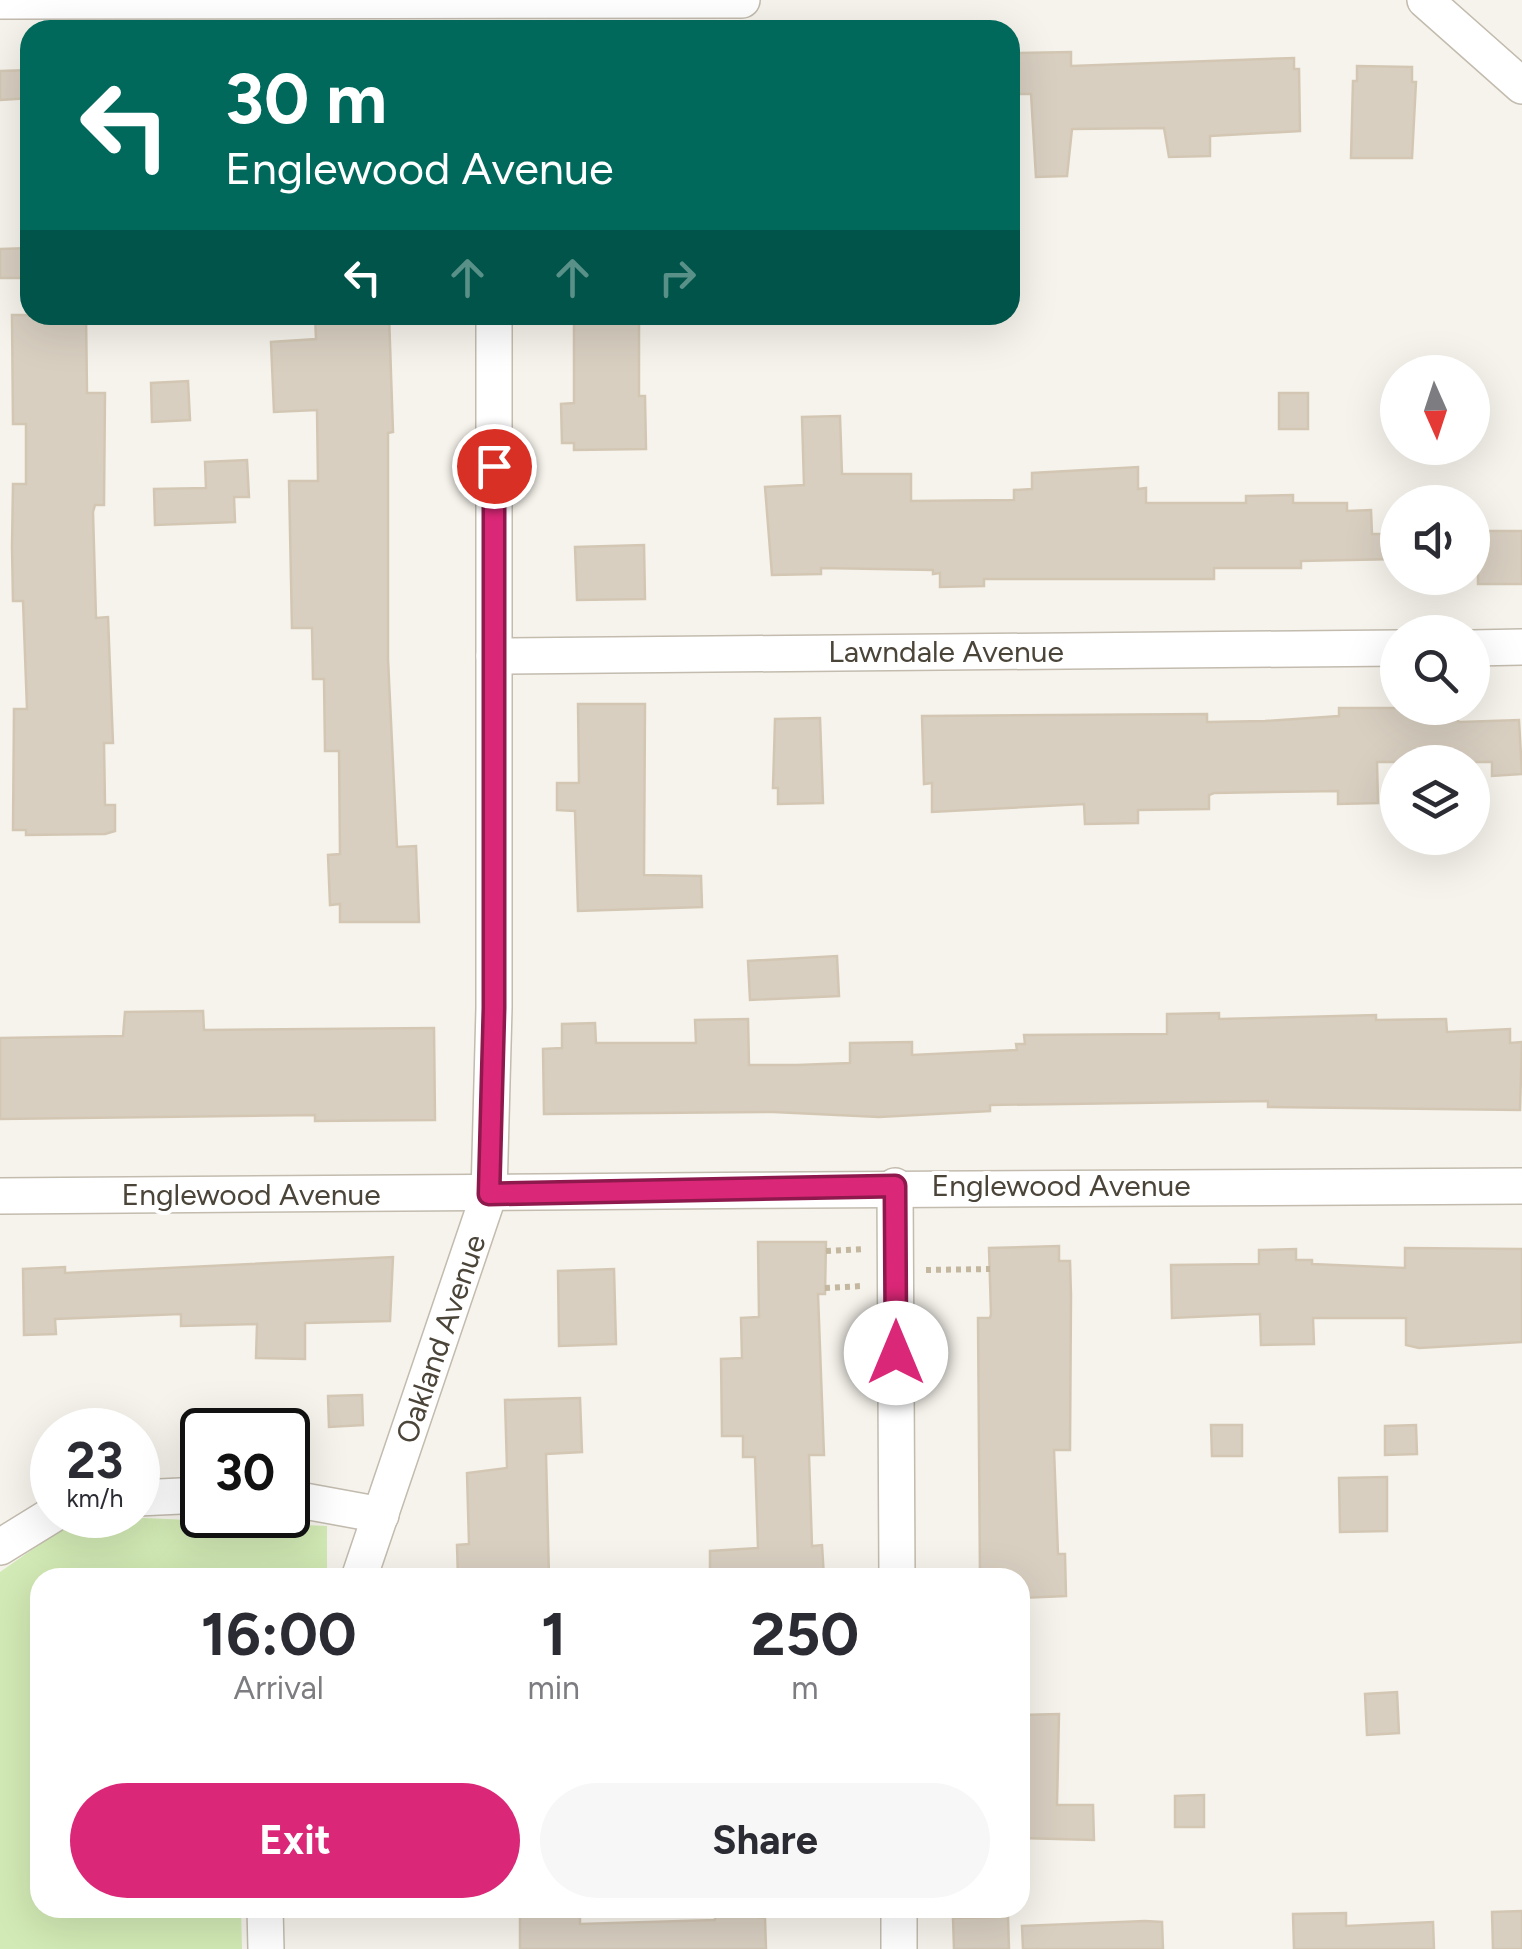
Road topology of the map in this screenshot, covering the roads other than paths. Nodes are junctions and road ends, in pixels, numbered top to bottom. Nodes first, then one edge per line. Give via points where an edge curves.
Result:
1 (742, 0) edge
2 (1425, 0) edge
3 (0, 2) edge
4 (489, 11) edge
5 (1522, 86) edge
6 (494, 325) edge
7 (1522, 647) edge
8 (1380, 648) edge
9 (1490, 648) edge
10 (494, 656) junction
11 (895, 1186) junction
12 (1522, 1186) edge
13 (489, 1194) junction
14 (0, 1196) edge
15 (310, 1502) edge
16 (380, 1515) junction
17 (30, 1528) edge
18 (0, 1547) edge
19 (362, 1568) edge
20 (897, 1568) edge
21 (265, 1918) edge
22 (899, 1918) edge
23 (266, 1949) edge
24 (899, 1949) edge

1 - 4 street
2 - 5 street
3 - 4 street
6 - 10 street, Oakland Avenue
7 - 9 street
8 - 10 street, Lawndale Avenue
10 - 13 street, Oakland Avenue
11 - 12 street, Englewood Avenue
11 - 13 street, Englewood Avenue
11 - 20 street
13 - 14 street, Englewood Avenue
13 - 16 street, Oakland Avenue
15 - 16 street
16 - 19 street, Oakland Avenue
17 - 18 street
21 - 23 street
22 - 24 street

